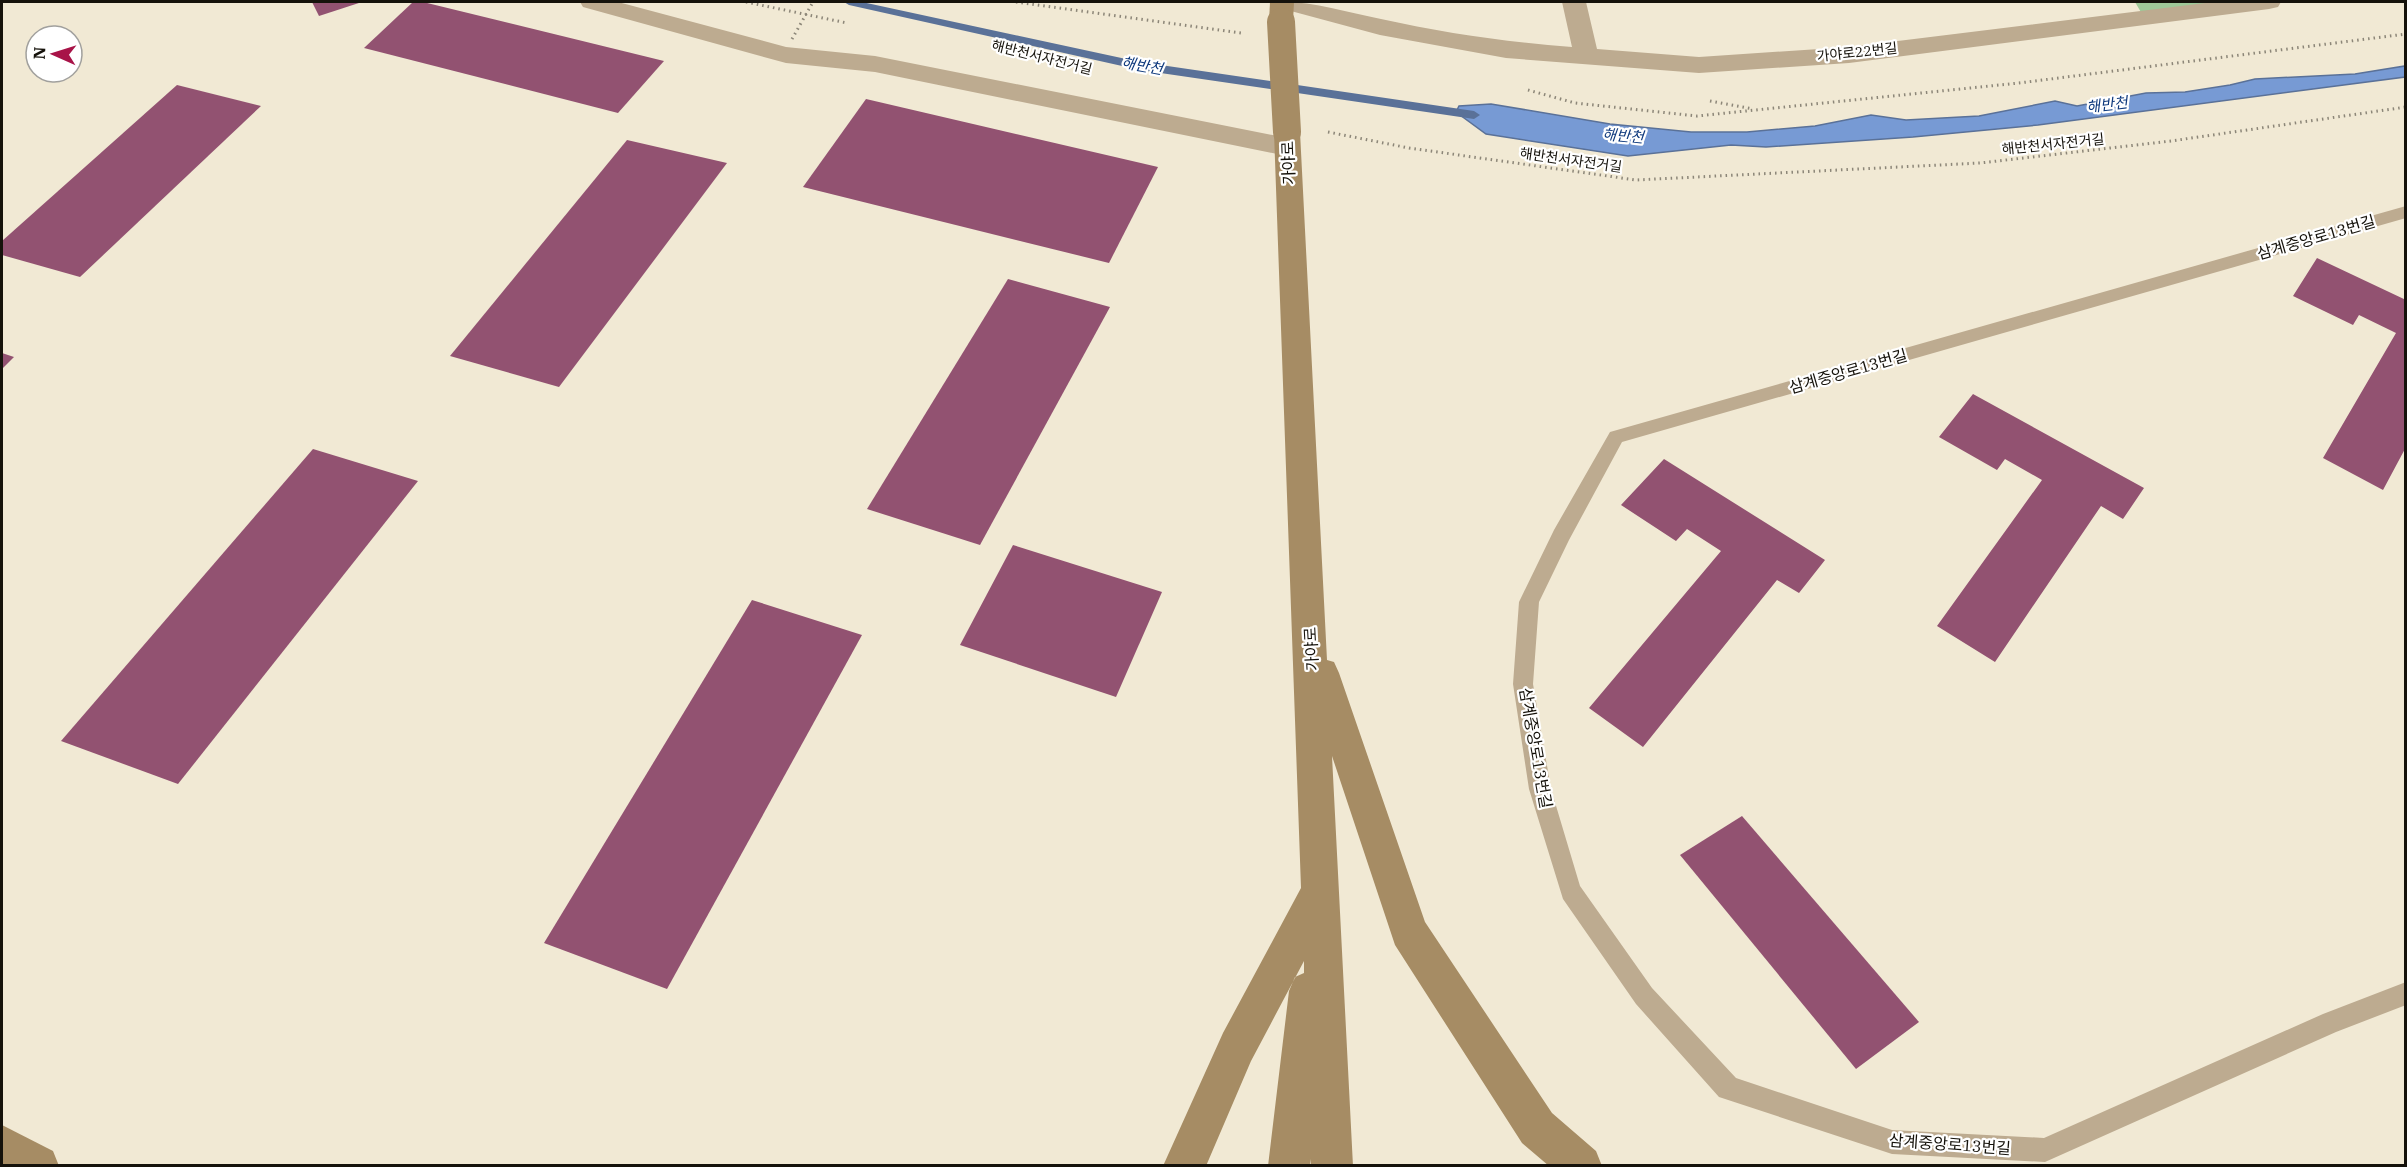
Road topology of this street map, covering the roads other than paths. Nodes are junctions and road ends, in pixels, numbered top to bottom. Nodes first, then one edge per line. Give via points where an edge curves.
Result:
1 (592, 2) edge
2 (1574, 2) edge
3 (2269, 2) edge
4 (1283, 8) edge
5 (2122, 10) edge
6 (1586, 56) junction
7 (1287, 140) junction
8 (2406, 212) edge
9 (1310, 636) junction
10 (1321, 888) junction
11 (2406, 993) edge
12 (2, 1146) edge
13 (38, 1166) edge
14 (1184, 1166) edge
15 (1289, 1166) edge
16 (1332, 1166) edge
17 (1581, 1166) edge

1 - 7 street via 786,55 875,64
2 - 6 street
3 - 5 street, 가야로22번길
4 - 6 street, 가야로22번길 via 1506,50
4 - 7 main road, 가야로, bridge
5 - 6 street, 가야로22번길 via 1849,55 1699,65
7 - 9 main road, 가야로
8 - 11 lane, 삼계중앙로13번길 via 1616,437 1529,602 1523,684 1540,789 1571,891 1644,996 1728,1088 1892,1142 2045,1150 2331,1022
9 - 10 main road, 가야로
9 - 17 main road via 1409,933 1538,1128
10 - 14 main road via 1237,1047
10 - 15 main road
10 - 16 main road, 가야로
12 - 13 main road

